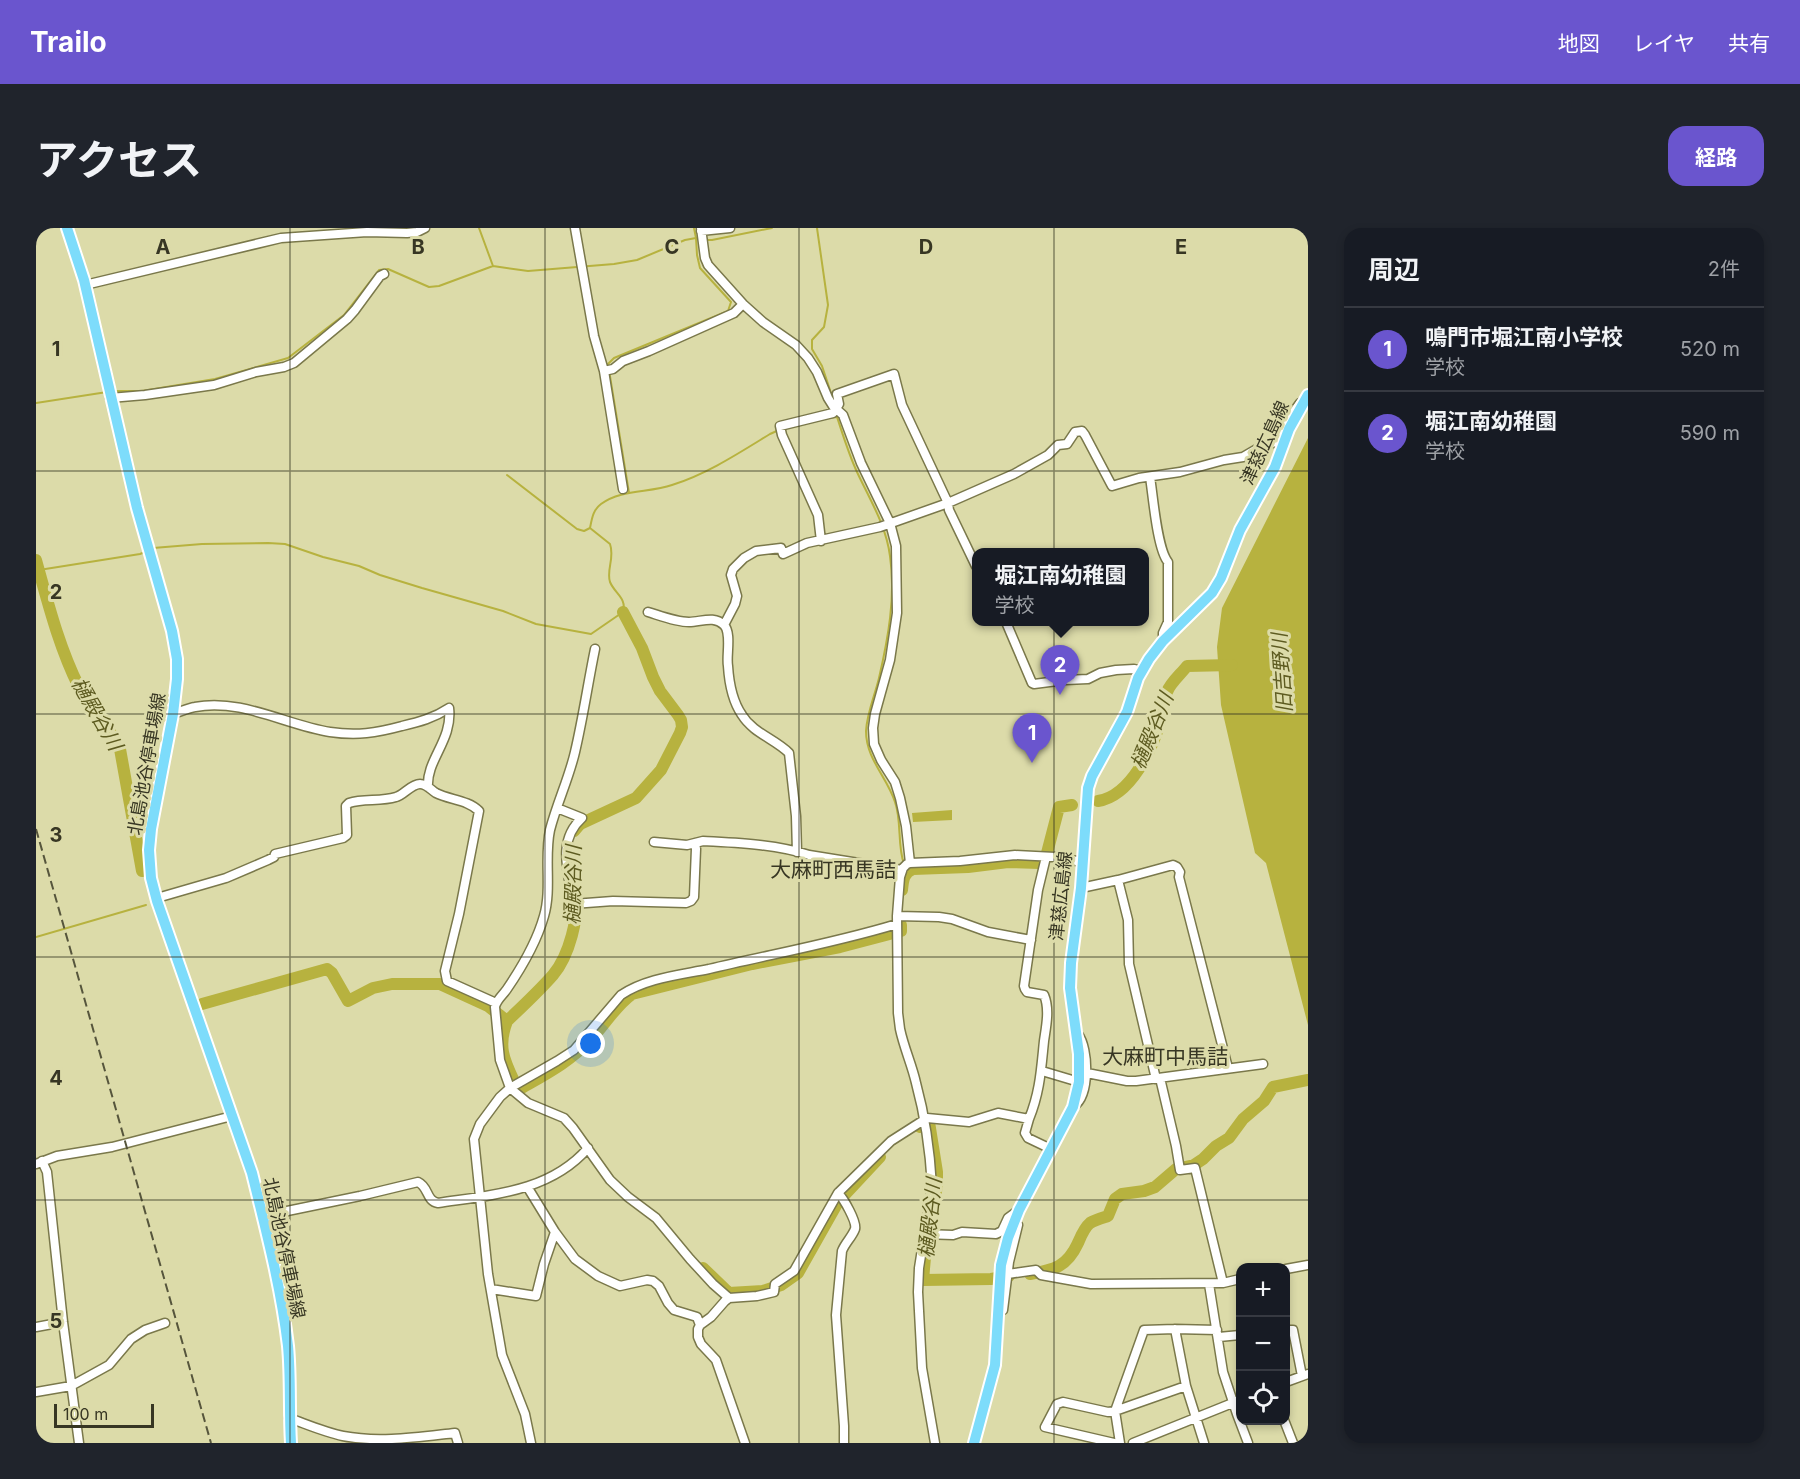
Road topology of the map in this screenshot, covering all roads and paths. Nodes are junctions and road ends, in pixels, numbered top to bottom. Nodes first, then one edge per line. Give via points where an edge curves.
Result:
1 (68, 228) edge
2 (425, 228) edge
3 (575, 228) edge
4 (730, 228) edge
5 (701, 231) edge
6 (384, 273) dead end
7 (85, 285) junction
8 (743, 304) junction
9 (608, 370) junction
10 (110, 394) junction
11 (1307, 398) edge
12 (836, 409) junction
13 (1150, 477) junction
14 (624, 489) dead end
15 (948, 503) junction
16 (885, 525) junction
17 (821, 541) junction
18 (972, 558) edge
19 (648, 612) dead end
20 (724, 625) junction
21 (1008, 626) edge
22 (1163, 641) junction
23 (595, 649) dead end
24 (1142, 671) junction
25 (173, 714) junction
26 (428, 787) junction
27 (557, 808) junction
28 (654, 842) dead end
29 (695, 843) junction
30 (797, 852) junction
31 (1044, 857) junction
32 (1083, 862) junction
33 (906, 866) junction
34 (1118, 880) junction
35 (1080, 888) junction
36 (157, 898) junction
37 (897, 926) junction
38 (1031, 940) junction
39 (495, 1008) junction
40 (1076, 1031) junction
41 (1263, 1064) dead end
42 (1228, 1068) junction
43 (1042, 1071) junction
44 (1088, 1073) junction
45 (1158, 1078) junction
46 (1079, 1082) junction
47 (514, 1085) junction
48 (1073, 1107) junction
49 (232, 1116) junction
50 (1029, 1119) junction
51 (924, 1124) junction
52 (588, 1148) junction
53 (1051, 1149) junction
54 (39, 1163) edge
55 (528, 1188) junction
56 (841, 1196) junction
57 (481, 1197) junction
58 (1018, 1213) junction
59 (263, 1216) junction
60 (555, 1232) junction
61 (923, 1234) junction
62 (1308, 1265) edge
63 (1290, 1268) edge
64 (1008, 1274) junction
65 (1236, 1280) edge
66 (1223, 1283) junction
67 (1209, 1284) junction
68 (491, 1289) junction
69 (727, 1296) junction
70 (998, 1320) junction
71 (63, 1322) junction
72 (699, 1322) junction
73 (165, 1323) dead end
74 (36, 1327) edge
75 (1175, 1329) junction
76 (1290, 1329) edge
77 (1218, 1333) junction
78 (1236, 1335) edge
79 (1305, 1375) edge
80 (1290, 1381) edge
81 (71, 1386) junction
82 (1186, 1386) junction
83 (36, 1392) edge
84 (1236, 1399) edge
85 (1236, 1401) edge
86 (1115, 1411) junction
87 (289, 1418) junction
88 (1195, 1419) junction
89 (1243, 1425) edge
90 (1286, 1425) edge
91 (79, 1443) edge
92 (291, 1443) edge
93 (458, 1443) edge
94 (531, 1443) edge
95 (745, 1443) edge
96 (844, 1443) edge
97 (935, 1443) edge
98 (974, 1443) edge
99 (1114, 1443) edge
100 (1120, 1443) edge
101 (1133, 1443) edge
102 (1204, 1443) edge
103 (1248, 1443) edge
104 (1293, 1443) edge

1 - 7 main road, 北島池谷停車場線
2 - 7 street via 411,233 281,238
3 - 9 street via 594,336
4 - 5 street
5 - 8 street via 708,265
6 - 10 street via 347,319 294,363 214,385 145,395
7 - 10 main road, 北島池谷停車場線
8 - 9 street via 734,313
8 - 12 street via 808,358
9 - 14 street
10 - 25 main road, 北島池谷停車場線 via 172,631 177,659
11 - 13 street via 1281,429 1276,442 1243,457
11 - 22 main road, 津慈広島線 via 1240,530 1221,578 1212,593
12 - 15 street via 837,394 894,374 902,405
12 - 16 street via 849,429
12 - 17 street via 780,426 818,515
13 - 15 street via 1112,486 1082,431 1014,474
13 - 22 street via 1160,540 1168,562 1168,622
15 - 16 street
15 - 18 street
16 - 17 street
16 - 33 street via 896,546 897,613 873,728 874,744 900,798 906,826
17 - 20 street via 783,554 781,548 756,551 744,558 733,568 735,604
19 - 20 street via 688,622 714,620
20 - 30 street via 729,679 738,707 749,723 789,753
21 - 24 street via 1034,684 1088,679 1116,670
22 - 24 main road, 津慈広島線
23 - 27 street via 575,753
24 - 32 main road, 津慈広島線 via 1127,711 1088,788
25 - 26 street via 209,706 246,709 329,732 358,734 380,733 425,720 449,708 445,740 428,777
25 - 36 main road, 北島池谷停車場線 via 149,850
26 - 36 street via 420,784 394,798 349,803 347,835 343,838 275,854 226,878
26 - 39 street via 479,811 445,978
27 - 29 street via 582,818 569,833 566,852 573,904 691,901
27 - 39 street via 549,839 544,916 525,959
28 - 29 street
29 - 30 street via 757,845
30 - 33 street
31 - 32 street
31 - 33 street via 1015,855
31 - 38 street
32 - 35 main road, 津慈広島線
33 - 37 street via 900,876
34 - 35 street
34 - 42 street via 1173,865 1180,872
34 - 45 street via 1128,920 1129,964
35 - 40 main road, 津慈広島線 via 1070,988
36 - 49 main road, 北島池谷停車場線
37 - 38 street via 945,918 988,933
37 - 47 street via 628,990 574,1050
37 - 51 street via 900,1029
38 - 43 street via 1024,986 1027,992 1046,998
39 - 47 street via 500,1060
40 - 44 street via 1082,1039
40 - 46 main road, 津慈広島線
41 - 42 street
42 - 45 street
43 - 46 street
43 - 50 street
44 - 45 street via 1127,1081
44 - 48 street via 1080,1101
45 - 66 street via 1180,1168 1195,1168
46 - 48 main road, 津慈広島線
47 - 52 street via 528,1103 564,1118
47 - 57 street via 500,1097 474,1139
48 - 53 main road, 津慈広島線
49 - 54 street
49 - 59 main road, 北島池谷停車場線
50 - 51 street via 998,1113 969,1122 927,1118
50 - 53 street via 1025,1133 1028,1138
51 - 56 street via 919,1122 891,1141
51 - 61 street via 932,1185
52 - 55 street via 561,1172
52 - 69 street via 610,1180 656,1218
53 - 58 main road, 津慈広島線
54 - 71 street via 47,1172
55 - 57 street
55 - 60 street
56 - 69 street via 794,1271 763,1295
56 - 96 street via 855,1223 842,1251 836,1305
57 - 59 street via 433,1202 418,1182
57 - 68 street
58 - 61 street via 1008,1218 996,1234
58 - 64 street
58 - 70 main road, 津慈広島線 via 1001,1265
59 - 87 main road, 北島池谷停車場線 via 288,1348
60 - 68 street via 536,1296
60 - 72 street via 575,1259 598,1276 620,1286 654,1281 674,1310
61 - 97 street via 919,1268 920,1349
62 - 63 street
64 - 67 street via 1036,1270 1041,1275 1091,1284
64 - 70 street via 1002,1316
65 - 66 street
66 - 67 street
67 - 77 street
68 - 94 street via 502,1355 529,1426
69 - 72 street via 711,1317
70 - 98 main road, 津慈広島線 via 995,1365
71 - 74 street
71 - 81 street
72 - 95 street via 698,1337 716,1360
73 - 81 street via 131,1339 109,1365
75 - 77 street
75 - 82 street
75 - 86 street via 1144,1330
76 - 79 street
77 - 78 street
77 - 84 street via 1223,1372
79 - 80 street
81 - 83 street
81 - 91 street
82 - 86 street
82 - 88 street
85 - 88 street
86 - 99 street via 1063,1402 1057,1404 1045,1427
86 - 100 street
87 - 92 main road, 北島池谷停車場線
87 - 93 street via 342,1436 393,1439 455,1433
88 - 101 street
88 - 102 street
89 - 103 street
90 - 104 street

